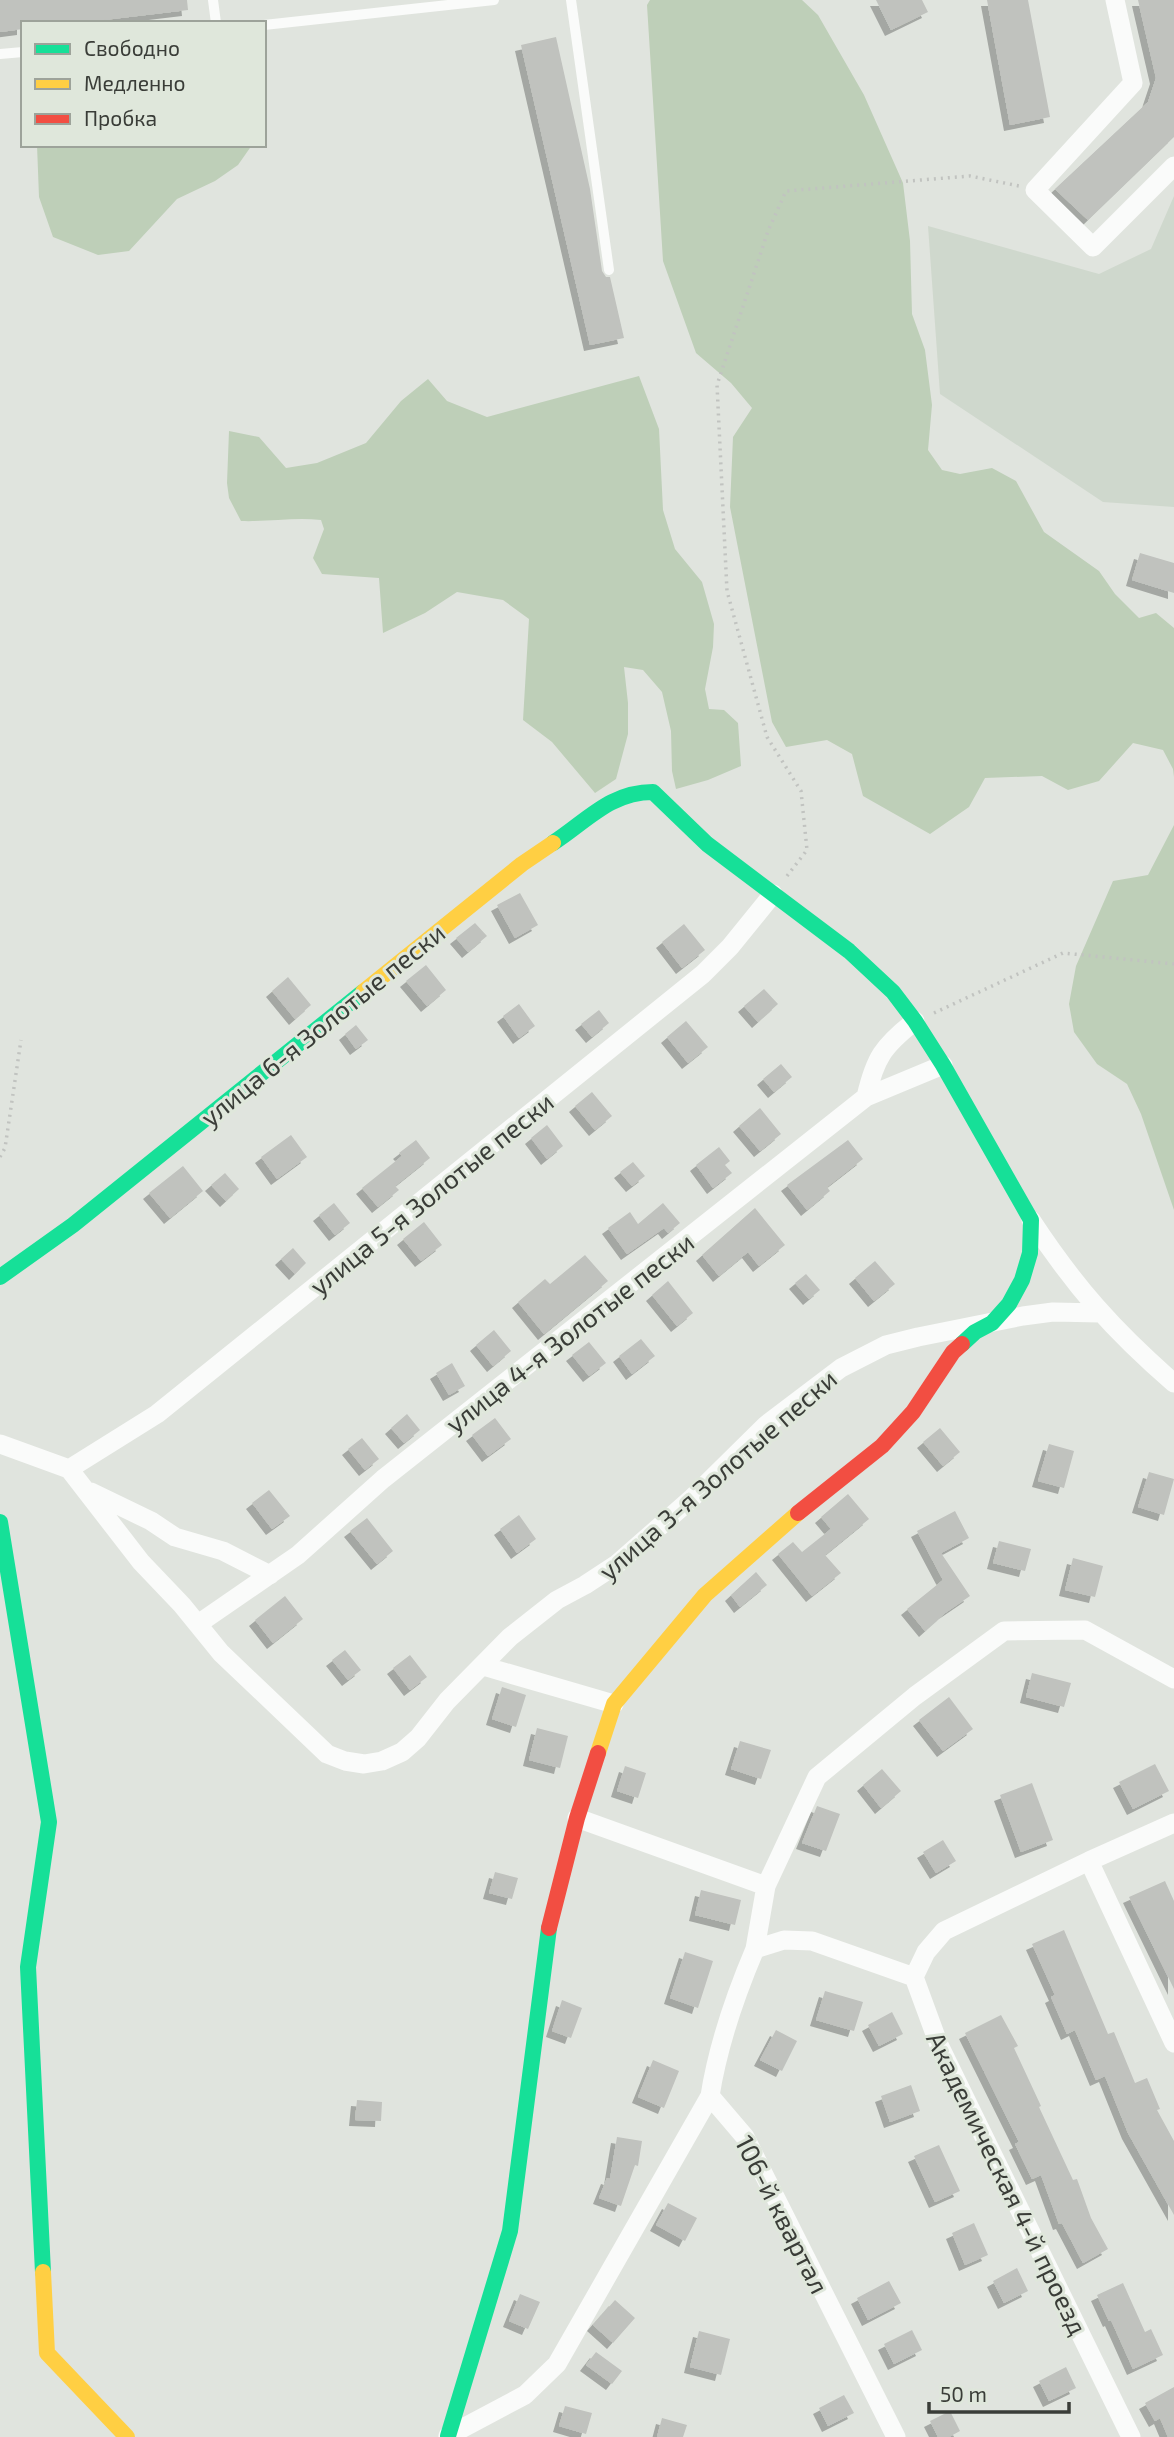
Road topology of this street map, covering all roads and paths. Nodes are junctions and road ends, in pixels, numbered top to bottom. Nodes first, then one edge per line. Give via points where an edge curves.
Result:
1 (213, 0) edge
2 (494, 0) edge
3 (571, 0) edge
4 (1115, 0) edge
5 (216, 21) edge
6 (266, 25) edge
7 (21, 52) edge
8 (0, 54) edge
9 (1174, 166) edge
10 (1035, 190) junction
11 (609, 270) dead end
12 (774, 894) junction
13 (1174, 964) edge
14 (915, 1021) junction
15 (21, 1040) dead end
16 (943, 1065) junction
17 (866, 1097) junction
18 (0, 1157) edge
19 (1031, 1220) junction
20 (0, 1277) edge
21 (1100, 1313) junction
22 (992, 1323) junction
23 (1174, 1382) edge
24 (0, 1444) edge
25 (69, 1469) junction
26 (84, 1488) junction
27 (0, 1522) edge
28 (270, 1575) junction
29 (198, 1624) junction
30 (483, 1666) junction
31 (1174, 1679) edge
32 (614, 1704) junction
33 (577, 1818) junction
34 (1174, 1823) edge
35 (1089, 1861) junction
36 (766, 1886) junction
37 (755, 1949) junction
38 (914, 1977) junction
39 (1174, 2043) edge
40 (710, 2096) junction
41 (127, 2437) edge
42 (449, 2437) edge
43 (896, 2437) edge
44 (1131, 2437) edge

1 - 5 lane
2 - 6 lane
3 - 11 lane
4 - 10 street via 1132,83
7 - 8 lane
9 - 10 street via 1093,247
10 - 12 path via 970,176 786,191 768,231 717,385 727,591 767,737 801,791 807,850
12 - 14 street via 872,971
12 - 20 street, улица 6-я Золотые пески via 707,844 653,792 610,801 522,864 73,1225
12 - 25 street, улица 5-я Золотые пески via 703,974 158,1414
13 - 14 path via 1063,953
14 - 16 street
14 - 17 street via 873,1066
15 - 18 path
16 - 17 street, улица 4-я Золотые пески
16 - 19 street
17 - 28 street, улица 4-я Золотые пески via 383,1479
19 - 21 street
19 - 22 street via 1030,1253 1022,1280
21 - 22 street, улица 3-я Золотые пески via 1053,1312
21 - 23 street
22 - 30 street, улица 3-я Золотые пески via 886,1345 841,1368 766,1425 617,1564 539,1614
22 - 32 street via 953,1352 913,1412 882,1446 705,1595
24 - 25 street
25 - 26 street, улица 3-я Золотые пески
26 - 28 street via 175,1537 223,1551
26 - 29 street, улица 3-я Золотые пески
27 - 41 street via 49,1822 28,1967 47,2353
28 - 29 street, улица 4-я Золотые пески
29 - 30 street, улица 3-я Золотые пески via 233,1666 327,1754 364,1764 402,1752
30 - 32 street
31 - 36 street via 1085,1630 1004,1631 915,1696 817,1777
32 - 33 street
33 - 36 street
33 - 42 street via 546,1940 510,2231
34 - 35 street
35 - 38 street via 944,1931 926,1952
35 - 39 street
36 - 37 street
37 - 38 street via 784,1940 812,1941
37 - 40 street via 735,1996
38 - 44 street, Академическая 4-й проезд via 939,2045
40 - 42 street via 557,2364 525,2395
40 - 43 street, 106-й квартал via 745,2137

